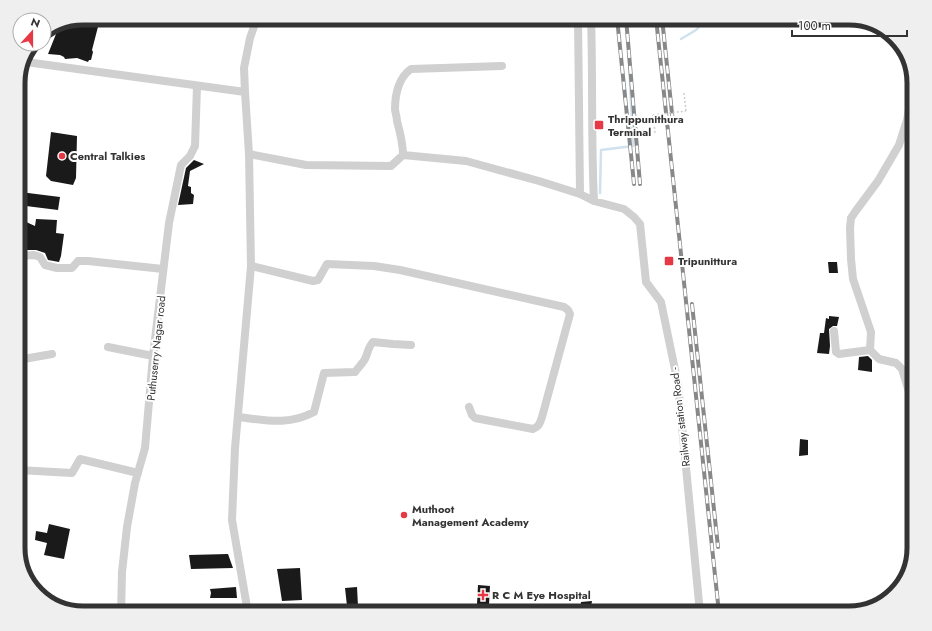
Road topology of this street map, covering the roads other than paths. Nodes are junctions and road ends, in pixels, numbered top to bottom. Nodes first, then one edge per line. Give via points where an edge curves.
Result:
1 (254, 25) edge
2 (578, 25) edge
3 (591, 25) edge
4 (29, 62) edge
5 (502, 66) dead end
6 (197, 86) junction
7 (245, 92) junction
8 (907, 120) edge
9 (249, 154) junction
10 (403, 155) junction
11 (580, 194) junction
12 (594, 201) junction
13 (25, 256) edge
14 (251, 266) junction
15 (164, 270) junction
16 (834, 331) dead end
17 (411, 345) dead end
18 (108, 347) dead end
19 (870, 350) junction
20 (52, 354) dead end
21 (153, 356) junction
22 (25, 359) edge
23 (907, 385) edge
24 (469, 407) dead end
25 (238, 417) junction
26 (25, 470) edge
27 (138, 473) junction
28 (121, 606) edge
29 (247, 606) edge
30 (699, 606) edge

1 - 7 street via 244,68
2 - 11 street
3 - 12 street
4 - 6 street
5 - 10 street via 411,69 405,73 397,91 395,109
6 - 7 street
6 - 15 street, Puthuserry Nagar road via 195,146 181,165 178,177 169,223
7 - 9 street
8 - 19 street via 899,145 878,181 851,218 853,279 871,332
9 - 10 street via 306,165 391,166
9 - 14 street
10 - 11 street via 466,161
11 - 12 street
12 - 30 street, Railway station Road - via 624,209 640,224 646,282 661,302 678,384
13 - 15 street via 40,257 45,265 58,268 72,268 78,261 88,261
14 - 24 street via 313,281 318,280 327,264 374,266 564,307 568,310 570,314 540,424 537,427 533,429 475,418
14 - 25 street
15 - 21 street, Puthuserry Nagar road
16 - 19 street via 836,352 839,354
17 - 25 street via 373,342 368,346 366,357 355,372 324,373 314,412 307,415 279,422
18 - 21 street
19 - 23 street via 879,359 896,363 902,369
20 - 22 street
21 - 27 street, Puthuserry Nagar road via 146,448
25 - 29 street via 232,520
26 - 27 street via 72,473 80,459
27 - 28 street, Puthuserry Nagar road via 127,527

